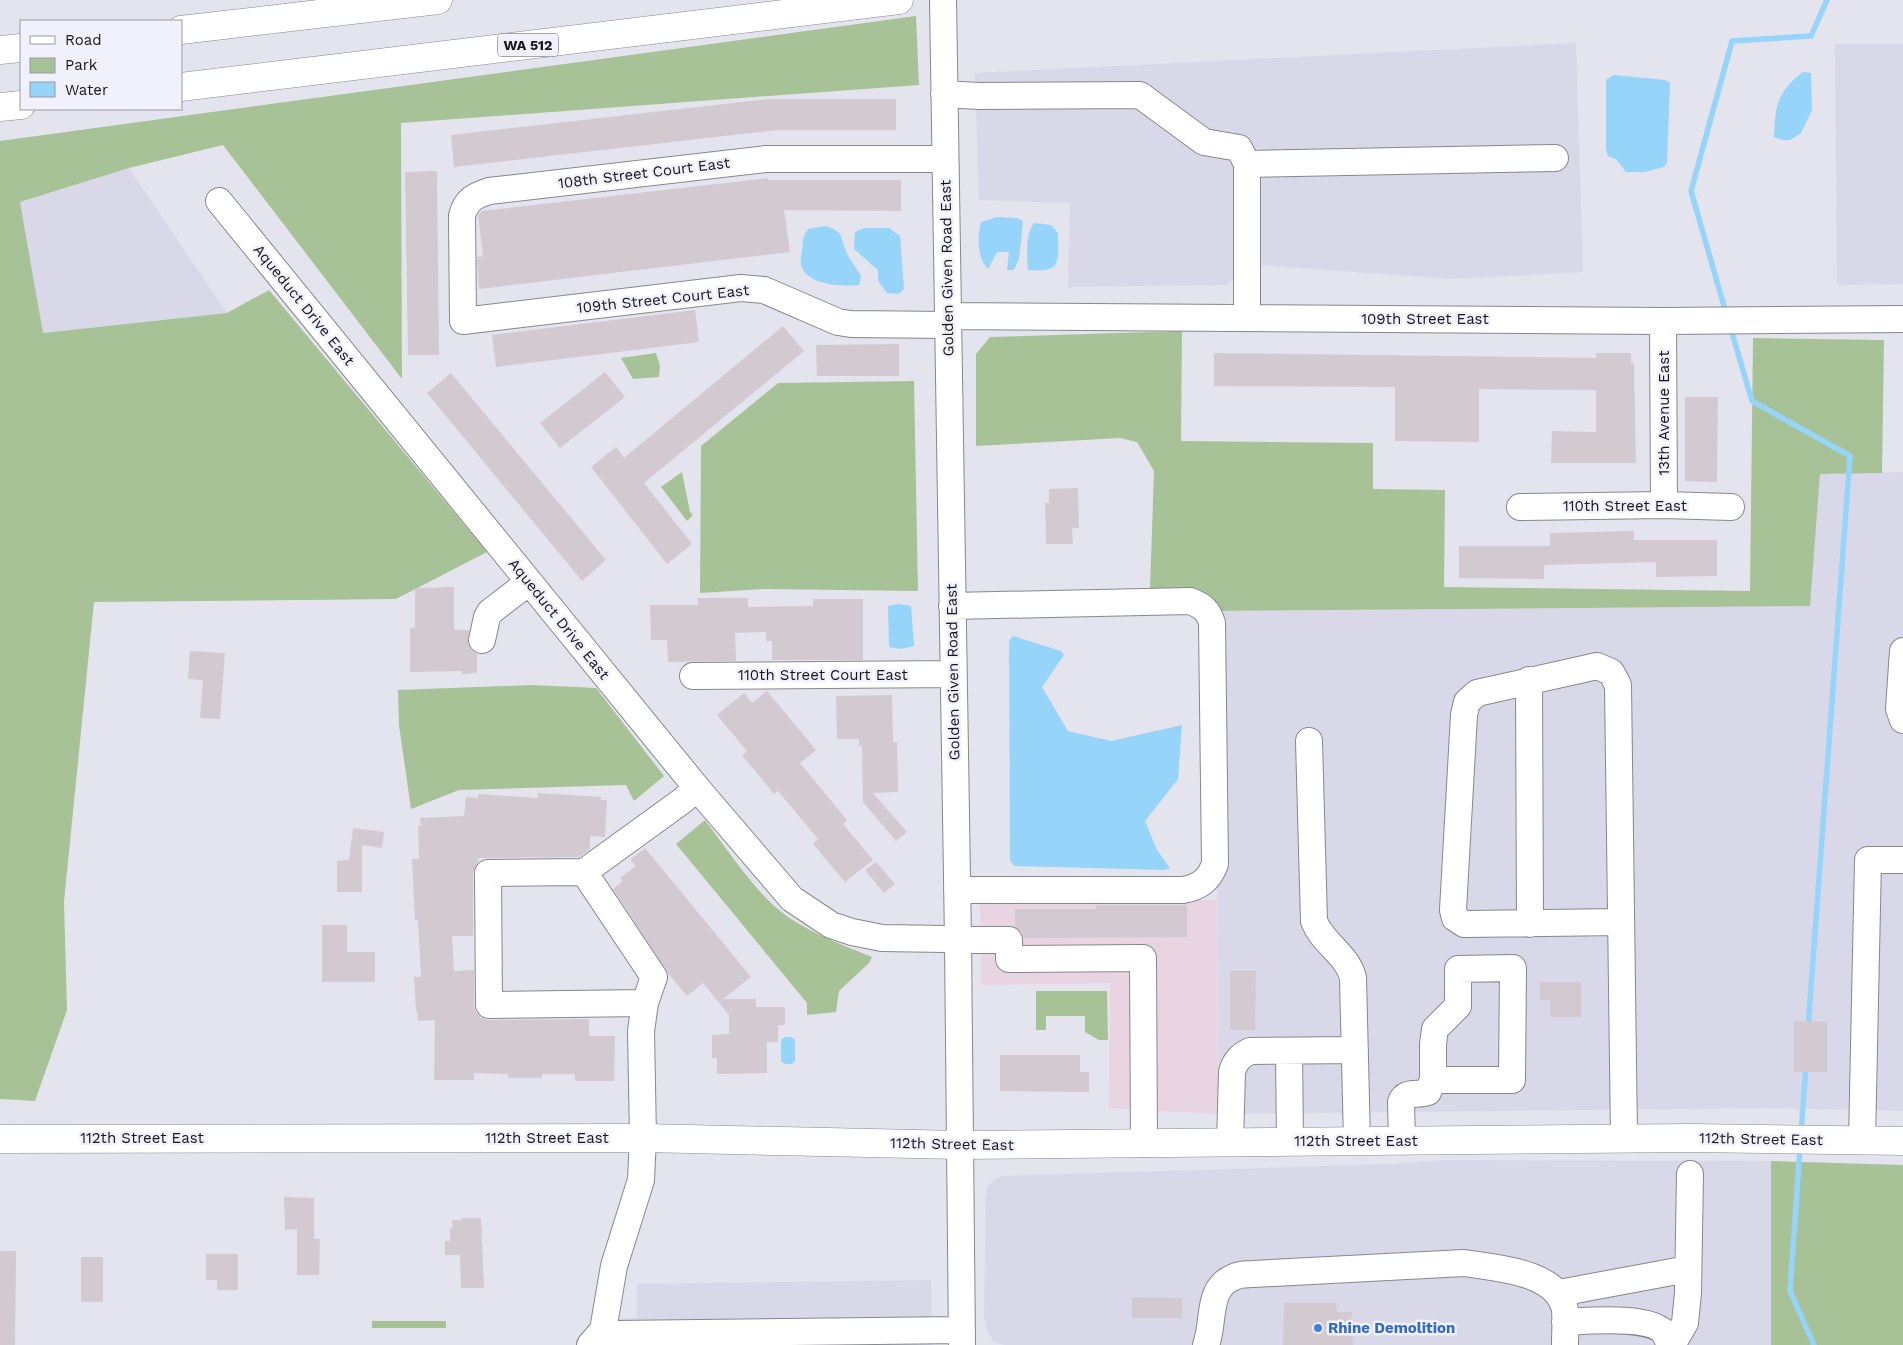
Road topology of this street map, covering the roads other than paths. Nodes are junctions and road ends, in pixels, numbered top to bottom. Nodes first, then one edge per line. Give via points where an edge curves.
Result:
1 (438, 0) edge
2 (943, 0) edge
3 (887, 1) edge
4 (182, 30) edge
5 (20, 48) edge
6 (0, 50) edge
7 (182, 87) edge
8 (944, 94) junction
9 (20, 105) edge
10 (0, 107) edge
11 (1555, 158) dead end
12 (945, 159) junction
13 (1247, 164) junction
14 (219, 201) dead end
15 (1248, 318) junction
16 (1903, 319) edge
17 (1663, 320) junction
18 (463, 321) joint
19 (948, 321) junction
20 (1664, 505) junction
21 (1520, 507) dead end
22 (1731, 507) dead end
23 (529, 582) junction
24 (952, 606) junction
25 (482, 640) dead end
26 (1903, 651) edge
27 (953, 674) junction
28 (693, 676) dead end
29 (1529, 680) junction
30 (1903, 720) edge
31 (1309, 741) dead end
32 (690, 794) junction
33 (1903, 860) edge
34 (584, 872) junction
35 (957, 890) junction
36 (1620, 922) junction
37 (1530, 924) junction
38 (958, 940) junction
39 (645, 1003) junction
40 (1289, 1050) junction
41 (1355, 1050) junction
42 (1434, 1080) junction
43 (0, 1138) edge
44 (643, 1138) junction
45 (1624, 1138) junction
46 (1357, 1141) junction
47 (1402, 1141) junction
48 (1862, 1141) junction
49 (1903, 1141) edge
50 (1290, 1142) junction
51 (1230, 1143) junction
52 (1144, 1144) junction
53 (960, 1145) junction
54 (1690, 1174) dead end
55 (1688, 1269) junction
56 (1559, 1293) junction
57 (1565, 1333) edge
58 (962, 1337) edge
59 (607, 1339) edge
60 (1206, 1345) edge
61 (1671, 1345) edge

1 - 4 main road
2 - 8 street, Golden Given Road East
3 - 7 main road, WA 512
5 - 6 main road
8 - 12 street, Golden Given Road East
8 - 13 street via 1140,94 1204,142 1239,148
9 - 10 main road
11 - 13 street
12 - 18 street, 108th Street Court East via 766,159 476,195 468,201 462,216
12 - 19 street, Golden Given Road East
13 - 15 street
14 - 23 street, Aqueduct Drive East
15 - 17 street, 109th Street East
15 - 19 street, 109th Street East
16 - 17 street, 109th Street East
17 - 20 street, 13th Avenue East
18 - 19 street, 109th Street Court East via 741,288 764,290 838,322
19 - 24 street, Golden Given Road East
20 - 21 street, 110th Street East
20 - 22 street, 110th Street East
23 - 25 street via 490,612
23 - 32 street, Aqueduct Drive East
24 - 27 street, Golden Given Road East
24 - 35 street via 1190,601 1209,613 1212,623 1215,864 1205,882 1196,888 1183,890
26 - 30 street via 1898,708
27 - 28 street, 110th Street Court East
27 - 35 street, Golden Given Road East
29 - 36 street via 1597,666 1611,672 1618,684
29 - 37 street
29 - 37 street via 1476,693 1467,702 1453,910 1455,918 1464,924
31 - 41 street via 1314,921 1351,969
32 - 34 street
32 - 38 street, Aqueduct Drive East via 792,899 831,925 882,938
33 - 48 street via 1868,860
34 - 39 street via 654,977
34 - 39 street via 488,873 489,1005
35 - 38 street, Golden Given Road East
36 - 37 street
36 - 45 street
38 - 52 street, Aqueduct Drive East via 1009,940 1009,959 1143,958
38 - 53 street, Golden Given Road East
39 - 44 street via 641,1031
40 - 41 street
40 - 50 street
40 - 51 street via 1250,1051 1234,1064
41 - 46 street
42 - 42 street via 1512,1080 1512,968 1458,969 1458,1006 1435,1029
42 - 47 street via 1428,1092 1403,1097
43 - 44 main road, 112th Street East
44 - 53 main road, 112th Street East
44 - 59 street via 642,1180 614,1266
45 - 47 main road, 112th Street East
45 - 48 main road, 112th Street East
46 - 47 main road, 112th Street East
46 - 50 main road, 112th Street East
48 - 49 main road, 112th Street East
50 - 51 main road, 112th Street East
51 - 52 main road, 112th Street East
52 - 53 main road, 112th Street East
53 - 58 street, Golden Given Road East
54 - 55 street
55 - 56 street
55 - 61 street via 1685,1323
56 - 57 street via 1565,1310
56 - 60 street via 1538,1278 1464,1263 1234,1276 1219,1286
57 - 61 street via 1622,1321 1648,1323 1665,1332
58 - 59 street

